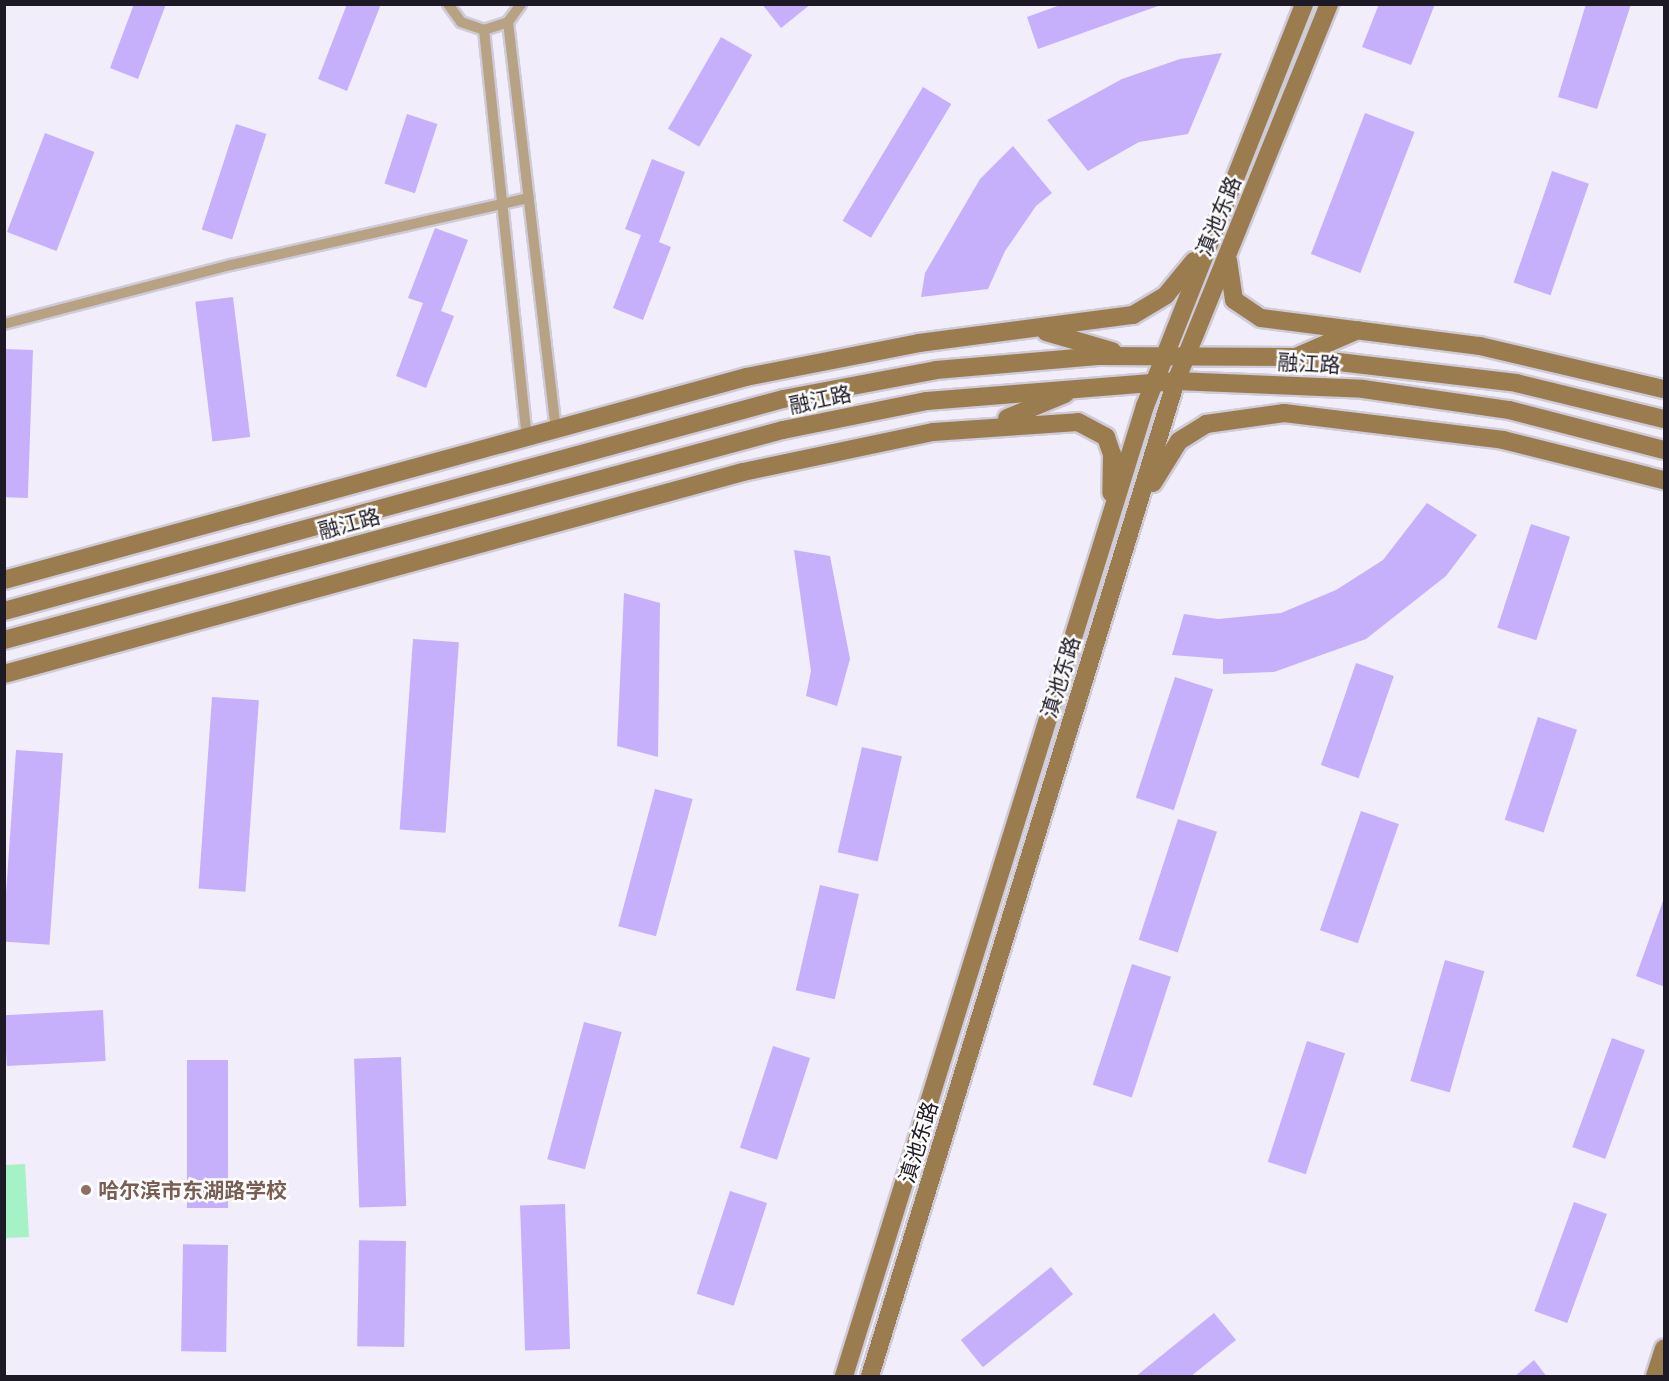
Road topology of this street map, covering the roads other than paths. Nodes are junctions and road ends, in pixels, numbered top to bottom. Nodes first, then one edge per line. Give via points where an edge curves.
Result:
1 (448, 4) edge
2 (521, 4) edge
3 (1304, 4) edge
4 (1329, 4) edge
5 (508, 22) junction
6 (484, 30) junction
7 (529, 198) junction
8 (502, 203) junction
9 (1209, 240) junction
10 (1228, 250) junction
11 (4, 324) edge
12 (1037, 329) junction
13 (1359, 329) junction
14 (1185, 354) junction
15 (1164, 355) junction
16 (1128, 356) junction
17 (1296, 357) junction
18 (1176, 381) junction
19 (1154, 382) junction
20 (1076, 389) junction
21 (1665, 389) edge
22 (1665, 419) edge
23 (995, 424) junction
24 (556, 430) junction
25 (527, 438) junction
26 (1665, 450) edge
27 (1665, 480) edge
28 (1110, 519) junction
29 (1126, 539) junction
30 (4, 580) edge
31 (4, 610) edge
32 (4, 640) edge
33 (4, 674) edge
34 (1665, 1348) edge
35 (844, 1377) edge
36 (870, 1377) edge
37 (1655, 1377) edge

1 - 6 lane via 460,22
2 - 5 lane
3 - 9 street, 滇池东路
4 - 10 street, 滇池东路
5 - 6 lane
5 - 7 lane
6 - 8 lane
7 - 8 lane
7 - 24 lane
8 - 11 lane via 231,265
8 - 25 lane
9 - 12 street via 1166,295 1133,315
9 - 15 street, 滇池东路
10 - 13 street via 1228,286 1246,311 1285,323
10 - 14 street, 滇池东路
12 - 16 street
12 - 24 street via 919,343 800,366
13 - 17 street
13 - 21 street via 1536,356
14 - 15 street, 融江路
14 - 17 street, 融江路
14 - 18 street, 滇池东路
15 - 16 street, 融江路
15 - 19 street, 滇池东路
16 - 31 street, 融江路 via 936,370 814,392
17 - 22 street, 融江路 via 1516,383
18 - 19 street, 融江路
18 - 26 street, 融江路 via 1363,389 1437,399 1520,413
18 - 29 street, 滇池东路
19 - 20 street, 融江路
19 - 28 street, 滇池东路
20 - 23 street
20 - 32 street, 融江路 via 927,401 783,430
23 - 28 street via 1078,422 1106,437 1112,454
23 - 33 street via 742,472
24 - 25 street
25 - 30 street
27 - 29 street via 1444,430 1284,413 1246,414 1206,424 1179,441
28 - 35 street, 滇池东路
29 - 36 street, 滇池东路
34 - 37 street

